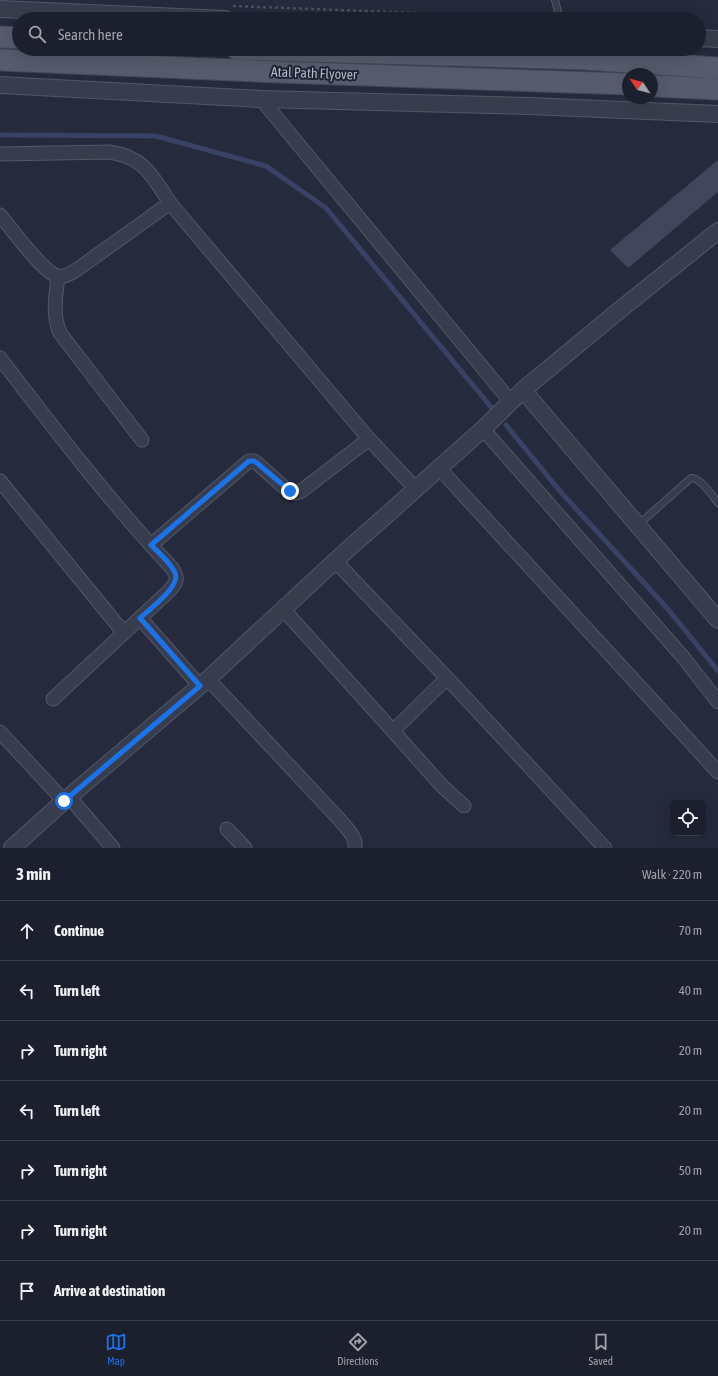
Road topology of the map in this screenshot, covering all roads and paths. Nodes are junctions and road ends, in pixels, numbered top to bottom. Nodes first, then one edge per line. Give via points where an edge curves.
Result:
1 (555, 0) edge
2 (0, 9) edge
3 (226, 12) edge
4 (558, 12) edge
5 (0, 37) edge
6 (12, 38) edge
7 (706, 38) edge
8 (718, 39) edge
9 (481, 56) edge
10 (0, 60) edge
11 (718, 68) edge
12 (622, 84) edge
13 (0, 85) edge
14 (658, 86) edge
15 (718, 89) edge
16 (261, 99) junction
17 (718, 114) edge
18 (0, 154) edge
19 (170, 203) junction
20 (0, 215) edge
21 (718, 231) edge
22 (58, 276) junction
23 (0, 358) edge
24 (523, 390) junction
25 (511, 402) junction
26 (483, 429) junction
27 (369, 439) junction
28 (142, 440) dead end
29 (438, 467) junction
30 (0, 481) edge
31 (415, 488) junction
32 (718, 502) edge
33 (638, 525) junction
34 (151, 545) junction
35 (335, 561) junction
36 (283, 609) junction
37 (140, 618) junction
38 (718, 620) edge
39 (124, 633) junction
40 (447, 678) junction
41 (204, 682) junction
42 (53, 698) dead end
43 (718, 702) edge
44 (393, 731) junction
45 (0, 732) edge
46 (718, 772) edge
47 (67, 800) junction
48 (464, 806) dead end
49 (227, 829) dead end
50 (12, 848) edge
51 (113, 848) edge
52 (245, 848) edge
53 (355, 848) edge
54 (605, 848) edge

1 - 4 lane
2 - 3 street
5 - 6 main road
7 - 8 street
9 - 11 main road, Atal Path Flyover via 585,59
10 - 12 main road, Atal Path Flyover
13 - 16 street
14 - 15 main road
16 - 17 street
16 - 25 street
18 - 19 street via 122,154 144,167
19 - 22 street via 75,271
19 - 27 street
20 - 22 street via 38,260
21 - 24 street
22 - 28 street via 55,313 60,333
23 - 34 street via 78,460
24 - 25 street
24 - 33 street
25 - 26 street
26 - 29 street
26 - 43 street via 683,657
27 - 31 street
27 - 34 street via 296,493 286,489 257,463 249,461
29 - 31 street
29 - 46 street
30 - 39 street
31 - 35 street
32 - 33 lane via 699,480 691,478
33 - 38 street
34 - 37 street via 172,568 176,580 169,591
35 - 36 street
35 - 40 street
36 - 41 street
36 - 44 street
37 - 39 street
37 - 41 street
39 - 42 street
40 - 44 street
40 - 54 street
41 - 47 street
41 - 53 street via 339,819 353,836
44 - 48 street via 442,786
45 - 47 street
47 - 50 street
47 - 51 street
49 - 52 street

